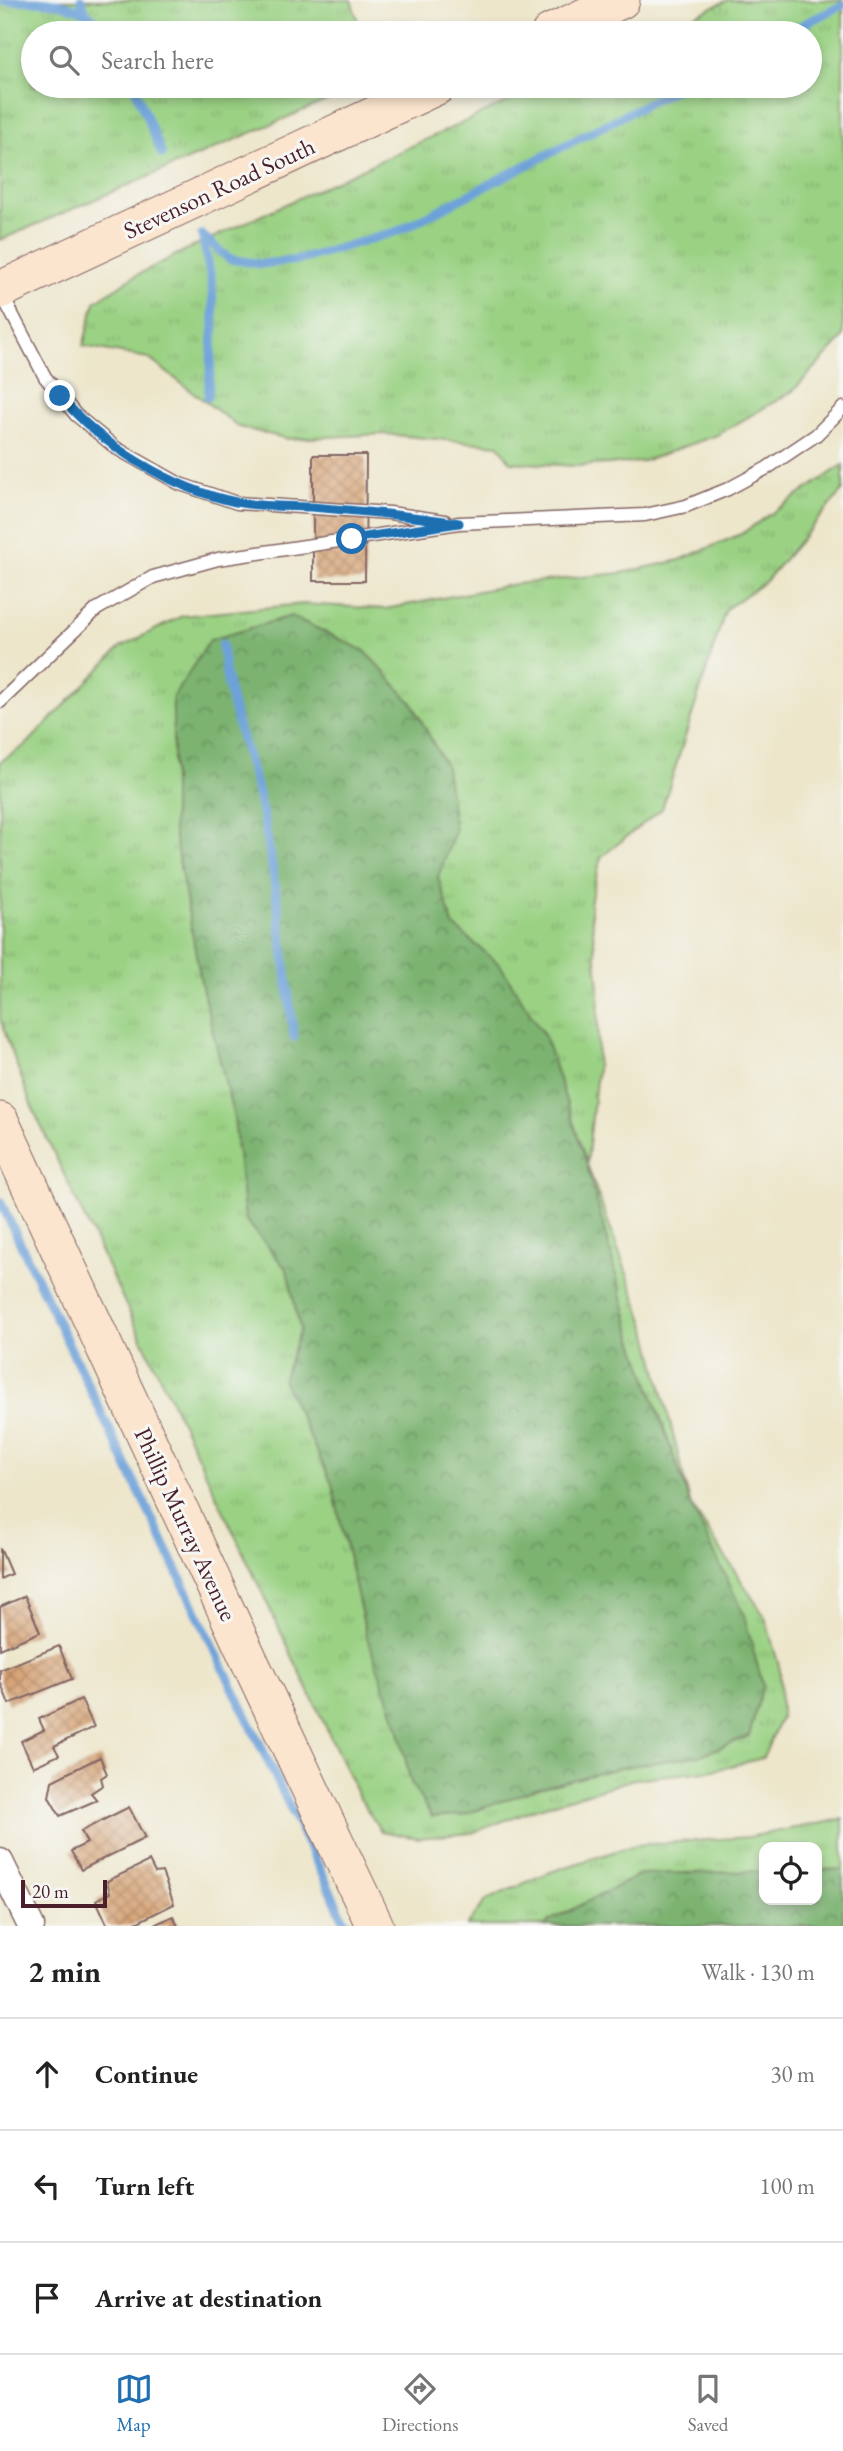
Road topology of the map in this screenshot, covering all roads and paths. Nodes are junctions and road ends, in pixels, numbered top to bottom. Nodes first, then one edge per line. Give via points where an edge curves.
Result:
1 (621, 0) edge
2 (576, 21) edge
3 (411, 98) edge
4 (0, 291) edge
5 (843, 408) edge
6 (459, 523) junction
7 (0, 702) edge
8 (0, 1121) edge
9 (0, 1862) edge
10 (31, 1926) edge
11 (376, 1926) edge

1 - 2 main road
3 - 4 main road, Stevenson Road South
4 - 6 lane via 45,377 76,415 116,448 180,484 237,502
5 - 6 lane via 816,435 767,468 686,506 645,515
6 - 7 lane via 218,559 153,577 97,609
8 - 11 main road, Phillip Murray Avenue
9 - 10 street

